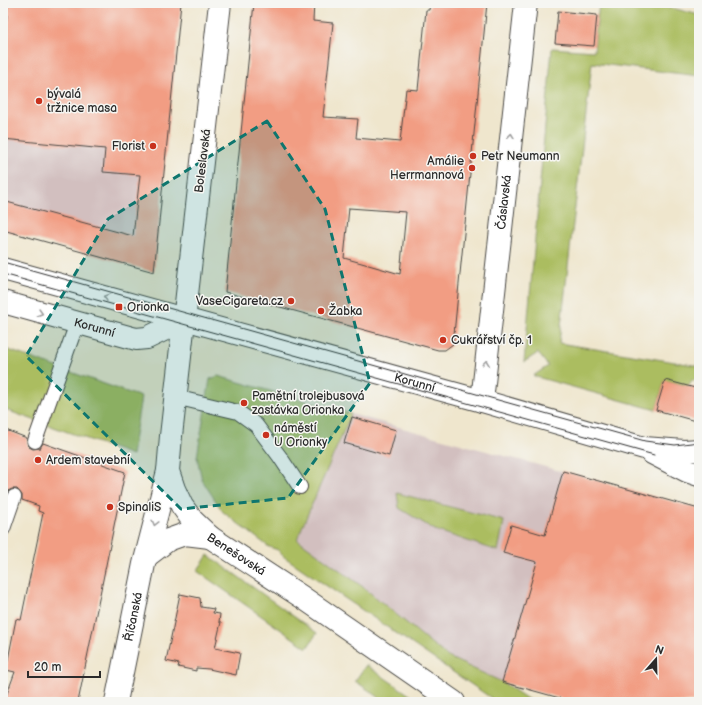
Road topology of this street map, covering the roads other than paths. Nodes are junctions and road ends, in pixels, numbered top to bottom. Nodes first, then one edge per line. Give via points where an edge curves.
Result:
1 (220, 3) edge
2 (526, 3) edge
3 (3, 269) edge
4 (3, 302) edge
5 (184, 320) junction
6 (77, 323) junction
7 (175, 397) junction
8 (482, 401) junction
9 (35, 441) dead end
10 (699, 450) edge
11 (649, 452) junction
12 (699, 458) edge
13 (168, 471) junction
14 (699, 475) edge
15 (300, 487) dead end
16 (14, 497) dead end
17 (3, 529) edge
18 (210, 537) junction
19 (147, 556) junction
20 (116, 702) edge
21 (454, 702) edge

1 - 5 street, Boleslavská
8 -> 2 street, Čáslavská
5 -> 3 street, Korunní
4 -> 6 street, Korunní
5 - 6 street, Korunní via 147,338 136,340
5 - 7 street, Benešovská
5 - 8 street, Korunní
6 - 9 lane
7 - 13 street, Benešovská
7 - 15 lane via 238,412 256,425
8 - 11 street, Korunní
10 - 11 street, Korunní
11 - 12 lane via 669,458
11 - 14 street, Korunní
13 - 18 street, Benešovská via 182,506
13 -> 19 street, Říčanská
16 - 17 lane
18 - 19 street via 185,534 168,540
18 - 21 street, Benešovská
19 - 20 street, Říčanská

